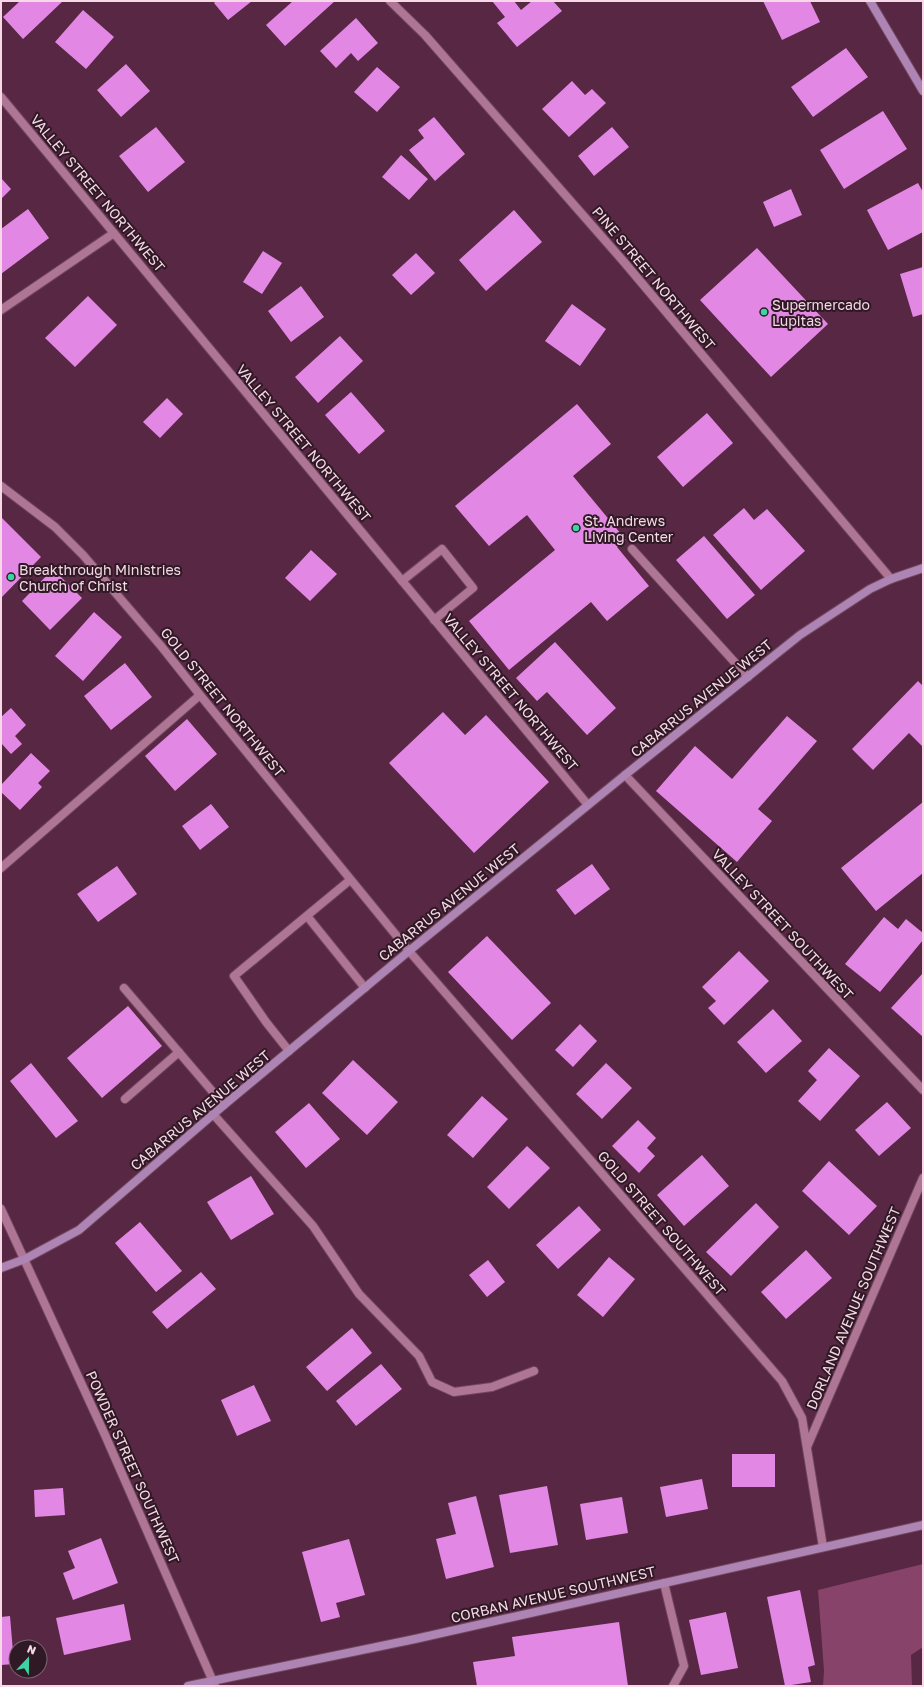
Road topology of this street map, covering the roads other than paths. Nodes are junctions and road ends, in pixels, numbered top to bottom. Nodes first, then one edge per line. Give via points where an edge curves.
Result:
1 (390, 1) edge
2 (870, 1) edge
3 (923, 91) edge
4 (1, 97) edge
5 (114, 233) junction
6 (1, 310) edge
7 (1, 486) edge
8 (632, 549) dead end
9 (923, 568) edge
10 (891, 579) junction
11 (402, 581) junction
12 (434, 620) junction
13 (748, 677) junction
14 (200, 695) junction
15 (625, 775) junction
16 (588, 805) junction
17 (1, 868) edge
18 (350, 880) junction
19 (307, 916) junction
20 (409, 951) junction
21 (124, 988) dead end
22 (365, 988) junction
23 (289, 1051) junction
24 (178, 1052) junction
25 (923, 1090) edge
26 (125, 1099) dead end
27 (224, 1105) junction
28 (214, 1114) junction
29 (923, 1178) edge
30 (1, 1209) edge
31 (25, 1259) junction
32 (1, 1268) edge
33 (534, 1371) dead end
34 (807, 1447) junction
35 (923, 1525) edge
36 (823, 1547) junction
37 (664, 1583) junction
38 (214, 1683) edge
39 (188, 1686) edge
40 (673, 1686) edge

1 - 10 street, PINE STREET NORTHWEST via 426,34 624,262
2 - 3 main road
4 - 5 street, VALLEY STREET NORTHWEST
5 - 6 street
5 - 11 street, VALLEY STREET NORTHWEST
7 - 14 street, GOLD STREET NORTHWEST via 55,527 82,555
8 - 13 street
9 - 10 main road, CABARRUS AVENUE WEST
10 - 13 main road, CABARRUS AVENUE WEST via 800,636
11 - 12 street, VALLEY STREET NORTHWEST
11 - 12 street via 442,549 473,588
12 - 16 street, VALLEY STREET NORTHWEST
13 - 15 main road, CABARRUS AVENUE WEST
14 - 17 street
14 - 18 street, GOLD STREET NORTHWEST
15 - 16 main road, CABARRUS AVENUE WEST
15 - 25 street, VALLEY STREET SOUTHWEST
16 - 20 main road, CABARRUS AVENUE WEST
18 - 19 street
18 - 20 street, GOLD STREET NORTHWEST
19 - 22 street
19 - 23 street via 234,976
20 - 22 main road, CABARRUS AVENUE WEST
20 - 34 street, GOLD STREET SOUTHWEST via 782,1381 802,1418
21 - 24 street
22 - 23 main road, CABARRUS AVENUE WEST
23 - 27 main road, CABARRUS AVENUE WEST
24 - 26 street
24 - 27 street
27 - 28 main road, CABARRUS AVENUE WEST
28 - 31 main road, CABARRUS AVENUE WEST via 79,1230
28 - 33 street via 314,1226 360,1294 419,1356 432,1382 454,1392 492,1387
29 - 34 street, DORLAND AVENUE SOUTHWEST
30 - 31 street, POWDER STREET SOUTHWEST
31 - 32 main road, CABARRUS AVENUE WEST
31 - 38 street, POWDER STREET SOUTHWEST
34 - 36 street, GOLD STREET SOUTHWEST
35 - 36 main road, CORBAN AVENUE SOUTHWEST
36 - 37 main road, CORBAN AVENUE SOUTHWEST
37 - 38 main road, CORBAN AVENUE SOUTHWEST
37 - 40 street via 684,1666
38 - 39 main road, CORBAN AVENUE SOUTHWEST

